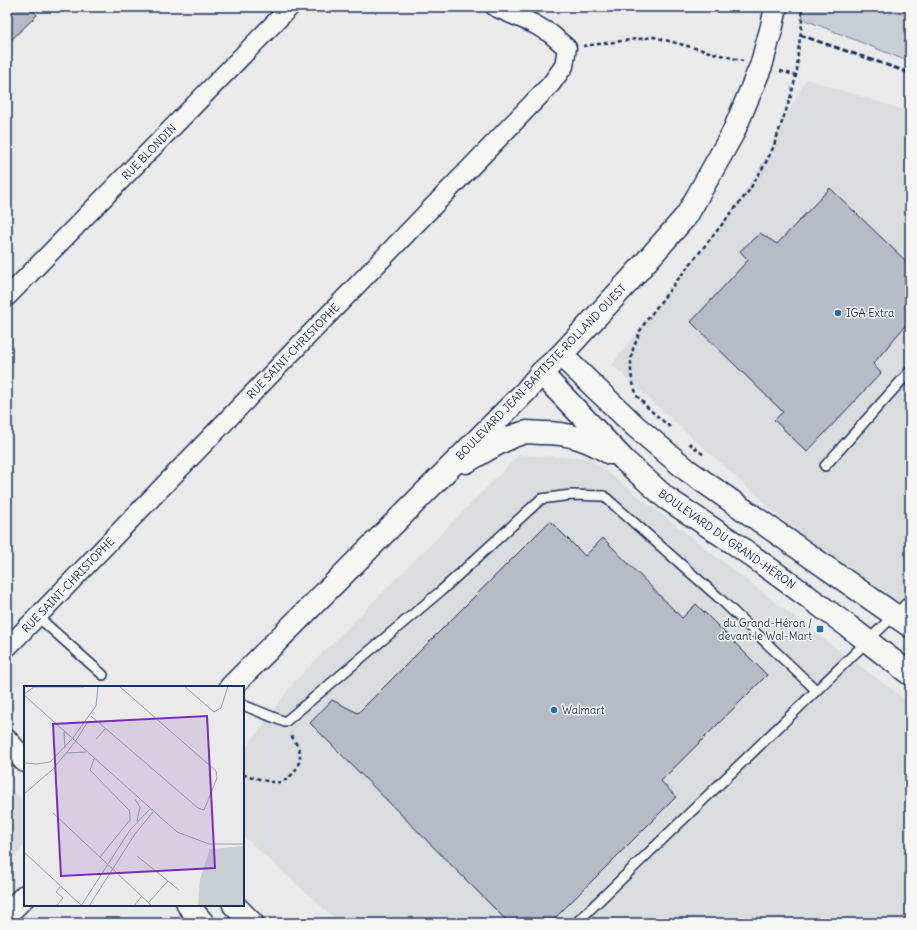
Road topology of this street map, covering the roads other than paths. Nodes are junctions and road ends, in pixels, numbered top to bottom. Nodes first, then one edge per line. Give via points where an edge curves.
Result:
1 (290, 7) edge
2 (495, 7) edge
3 (776, 7) edge
4 (7, 297) edge
5 (561, 355) junction
6 (910, 370) edge
7 (541, 373) junction
8 (625, 461) junction
9 (825, 466) dead end
10 (446, 471) junction
11 (905, 613) edge
12 (37, 616) junction
13 (867, 641) junction
14 (7, 648) edge
15 (910, 674) edge
16 (103, 675) dead end
17 (232, 686) edge
18 (816, 690) junction
19 (244, 705) edge
20 (7, 730) edge
21 (24, 738) edge
22 (7, 741) edge
23 (24, 760) edge
24 (24, 897) edge
25 (189, 906) edge
26 (235, 906) edge
27 (7, 914) edge
28 (203, 923) edge
29 (252, 923) edge
30 (576, 923) edge

1 - 4 street, RUE BLONDIN
2 - 12 street, RUE SAINT-CHRISTOPHE via 534,24 567,48 564,66 552,84
3 - 5 main road, BOULEVARD JEAN-BAPTISTE-ROLLAND OUEST via 761,66 733,133 687,215
5 - 7 main road, BOULEVARD JEAN-BAPTISTE-ROLLAND OUEST
5 - 11 main road via 635,426 687,470
6 - 9 lane
7 - 8 main road, BOULEVARD DU GRAND-HÉRON
7 - 10 main road, BOULEVARD JEAN-BAPTISTE-ROLLAND OUEST
8 - 10 main road via 586,440 568,435 527,432
8 - 13 main road, BOULEVARD DU GRAND-HÉRON via 666,498 734,543
10 - 17 main road, BOULEVARD JEAN-BAPTISTE-ROLLAND OUEST
11 - 13 lane
12 - 14 street, RUE SAINT-CHRISTOPHE
12 - 16 lane
13 - 15 main road, BOULEVARD DU GRAND-HÉRON
13 - 18 lane
18 - 19 lane via 718,597 604,496 572,495 541,499 442,590 285,722
18 - 30 lane
20 - 21 main road
22 - 23 main road
24 - 27 main road
25 - 28 main road
26 - 29 main road

